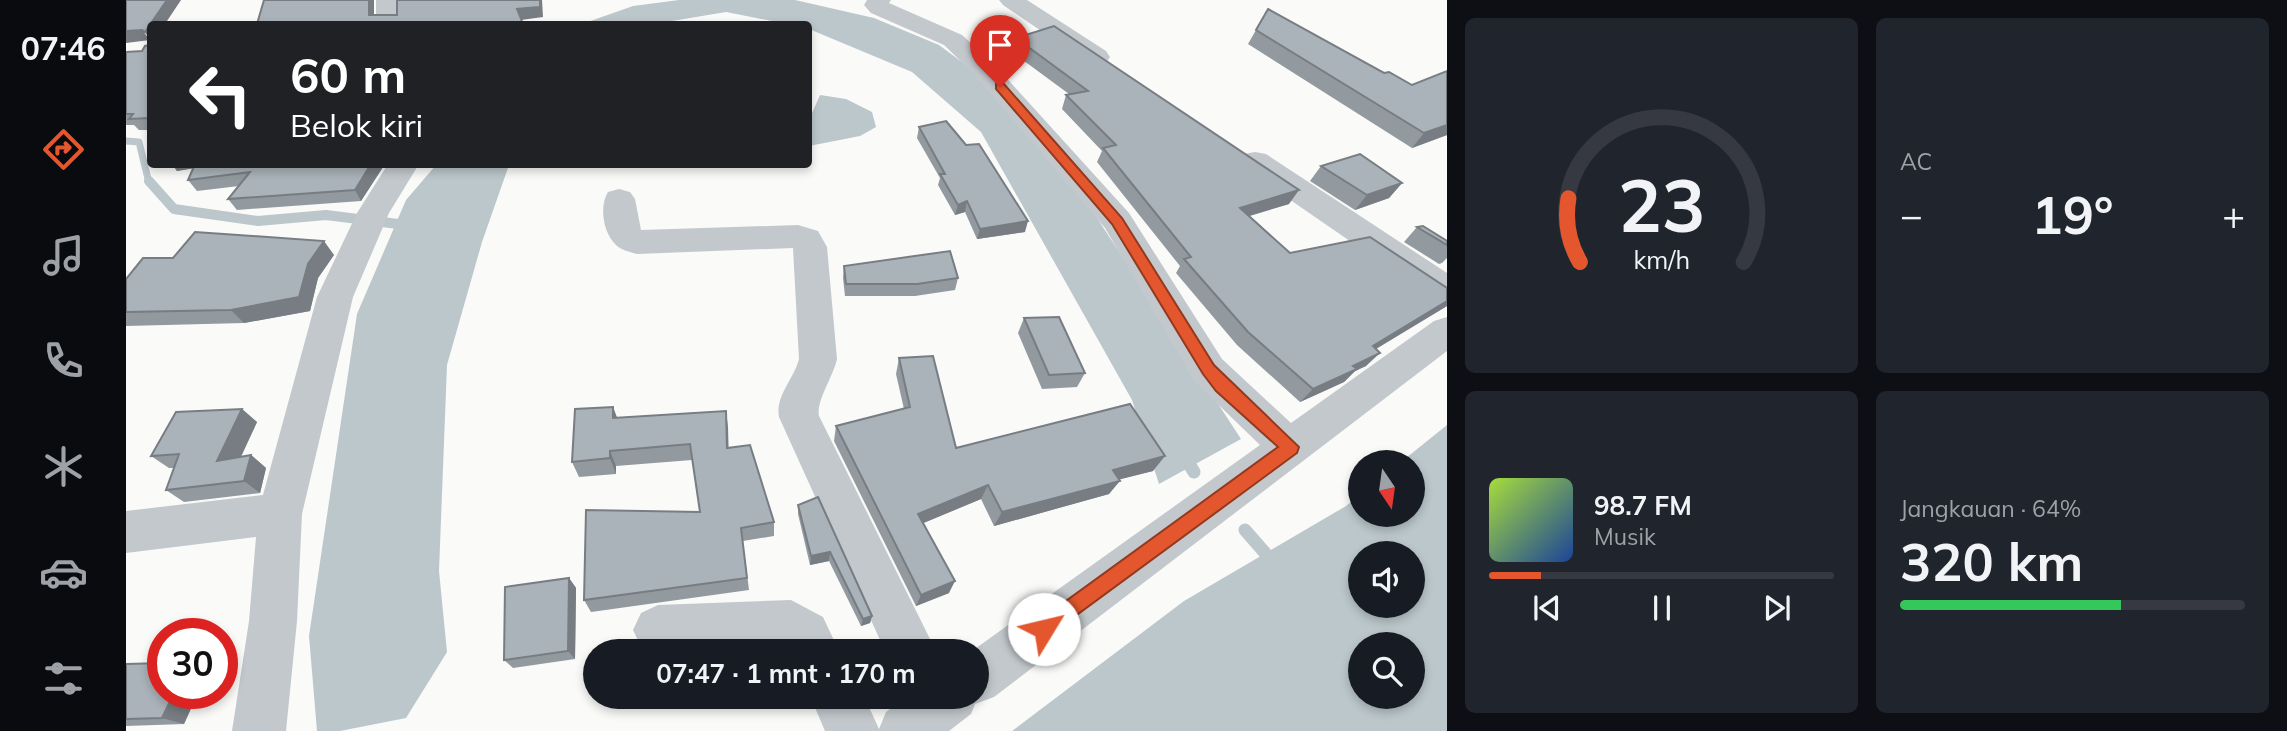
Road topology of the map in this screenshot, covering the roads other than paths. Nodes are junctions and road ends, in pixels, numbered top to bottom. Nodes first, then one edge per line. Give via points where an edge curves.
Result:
1 (388, 0) edge
2 (879, 0) edge
3 (1011, 0) edge
4 (388, 21) edge
5 (1126, 76) edge
6 (1229, 144) edge
7 (402, 168) edge
8 (619, 200) dead end
9 (1447, 290) edge
10 (1447, 331) edge
11 (1290, 447) junction
12 (280, 514) junction
13 (126, 531) edge
14 (657, 630) dead end
15 (808, 639) edge
16 (905, 639) edge
17 (989, 667) edge
18 (842, 709) edge
19 (259, 731) edge
20 (853, 731) edge

1 - 4 street
2 - 11 street via 876,5 880,8 953,40 982,67 1117,221 1208,370
3 - 5 street
6 - 9 street
7 - 12 street via 368,223 335,297
8 - 16 street via 623,235 637,242 806,239 818,359 797,406 799,417
10 - 11 street
11 - 17 street
12 - 13 street
12 - 19 street
14 - 15 street via 791,624
18 - 20 street

